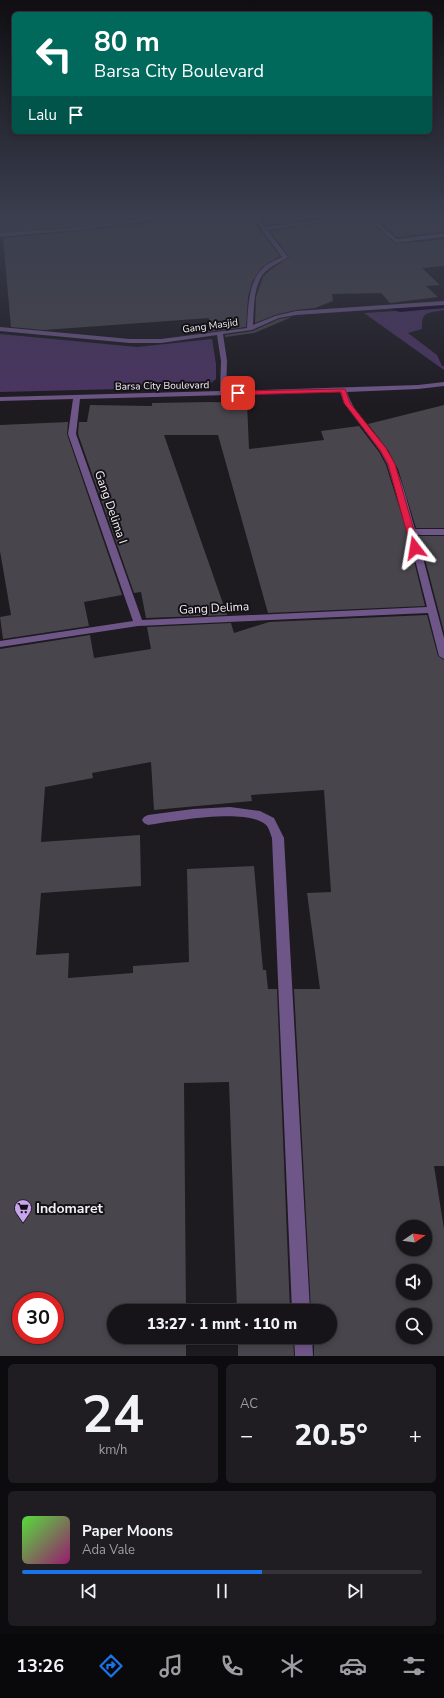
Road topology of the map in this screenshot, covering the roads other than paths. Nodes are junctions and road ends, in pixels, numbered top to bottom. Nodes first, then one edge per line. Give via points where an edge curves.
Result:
1 (257, 281) edge
2 (444, 303) edge
3 (0, 329) edge
4 (250, 329) junction
5 (220, 334) junction
6 (444, 384) edge
7 (343, 390) junction
8 (223, 393) junction
9 (77, 397) junction
10 (0, 399) edge
11 (412, 532) junction
12 (444, 532) edge
13 (431, 610) junction
14 (138, 623) junction
15 (0, 644) edge
16 (444, 656) edge
17 (148, 820) dead end
18 (301, 1304) edge
19 (303, 1344) edge
20 (304, 1356) edge

1 - 4 street
2 - 4 street, Gang Masjid via 296,313 277,317
3 - 5 street, Gang Masjid via 139,341
4 - 5 street, Gang Masjid
5 - 8 street via 224,361
6 - 7 street, Barsa City Boulevard via 412,388
7 - 8 street, Barsa City Boulevard
7 - 11 street via 347,403 391,464
8 - 9 street, Barsa City Boulevard
9 - 10 street, Barsa City Boulevard
9 - 14 street, Gang Delima I via 72,434
11 - 12 street
11 - 13 street
13 - 14 street, Gang Delima
13 - 16 street
14 - 15 street, Gang Delima
17 - 18 street via 230,811 258,815 270,822 278,838
19 - 20 street

